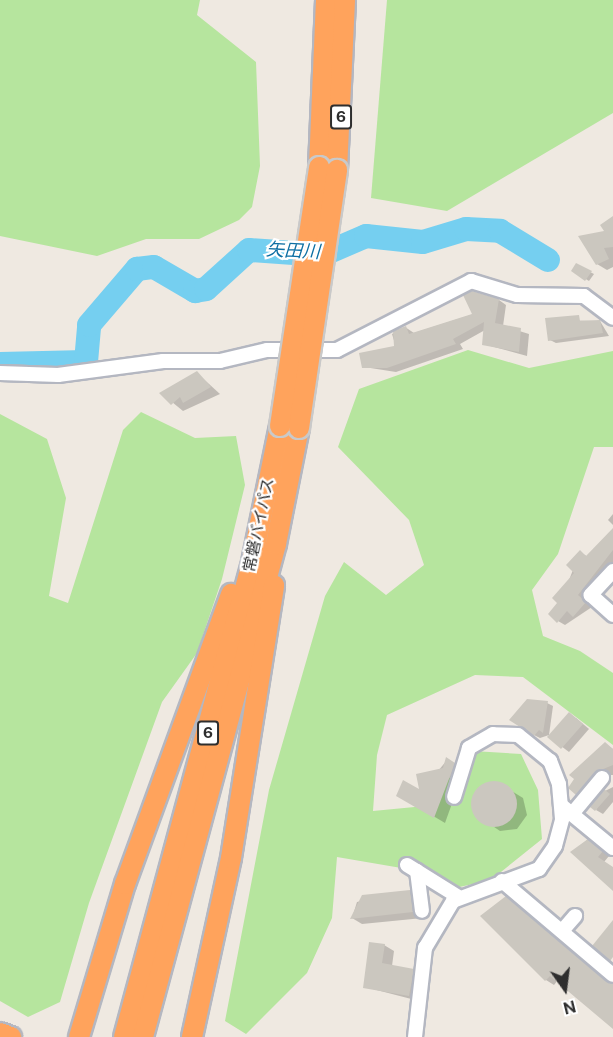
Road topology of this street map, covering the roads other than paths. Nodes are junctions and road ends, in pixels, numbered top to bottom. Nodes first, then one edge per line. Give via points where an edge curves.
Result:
1 (319, 0) edge
2 (326, 0) edge
3 (347, 0) edge
4 (325, 68) junction
5 (328, 169) junction
6 (613, 318) edge
7 (0, 374) edge
8 (289, 427) junction
9 (274, 449) junction
10 (276, 544) junction
11 (613, 571) edge
12 (613, 615) edge
13 (602, 778) dead end
14 (454, 797) dead end
15 (567, 810) junction
16 (613, 848) edge
17 (502, 880) junction
18 (457, 896) junction
19 (422, 911) dead end
20 (574, 916) dead end
21 (562, 931) junction
22 (613, 975) edge
23 (0, 1033) edge
24 (77, 1034) edge
25 (11, 1037) edge
26 (124, 1037) edge
27 (143, 1037) edge
28 (192, 1037) edge
29 (415, 1037) edge

1 - 4 highway
2 - 4 highway, 常磐バイパス / 6
3 - 5 highway, 常磐バイパス / 6 via 344,63
4 - 5 highway, 常磐バイパス / 6
5 - 8 highway, 常磐バイパス / 6, bridge
6 - 7 street via 584,296 517,295 471,281 337,350 267,350 220,361 163,361 58,375
8 - 9 highway, 常磐バイパス / 6
8 - 10 highway, 常磐バイパス / 6
9 - 24 highway via 227,610 125,884
9 - 26 highway, 常磐バイパス / 6 via 251,567
10 - 27 highway, 常磐バイパス / 6
10 - 28 highway via 271,627 210,973
11 - 12 street via 591,595
13 - 15 street
14 - 15 street via 469,748 493,734 518,735 550,761
15 - 16 street
15 - 17 street via 546,861
17 - 18 street
17 - 21 street
18 - 19 street via 412,868
18 - 29 street via 425,948
20 - 21 street
21 - 22 street
23 - 25 highway

